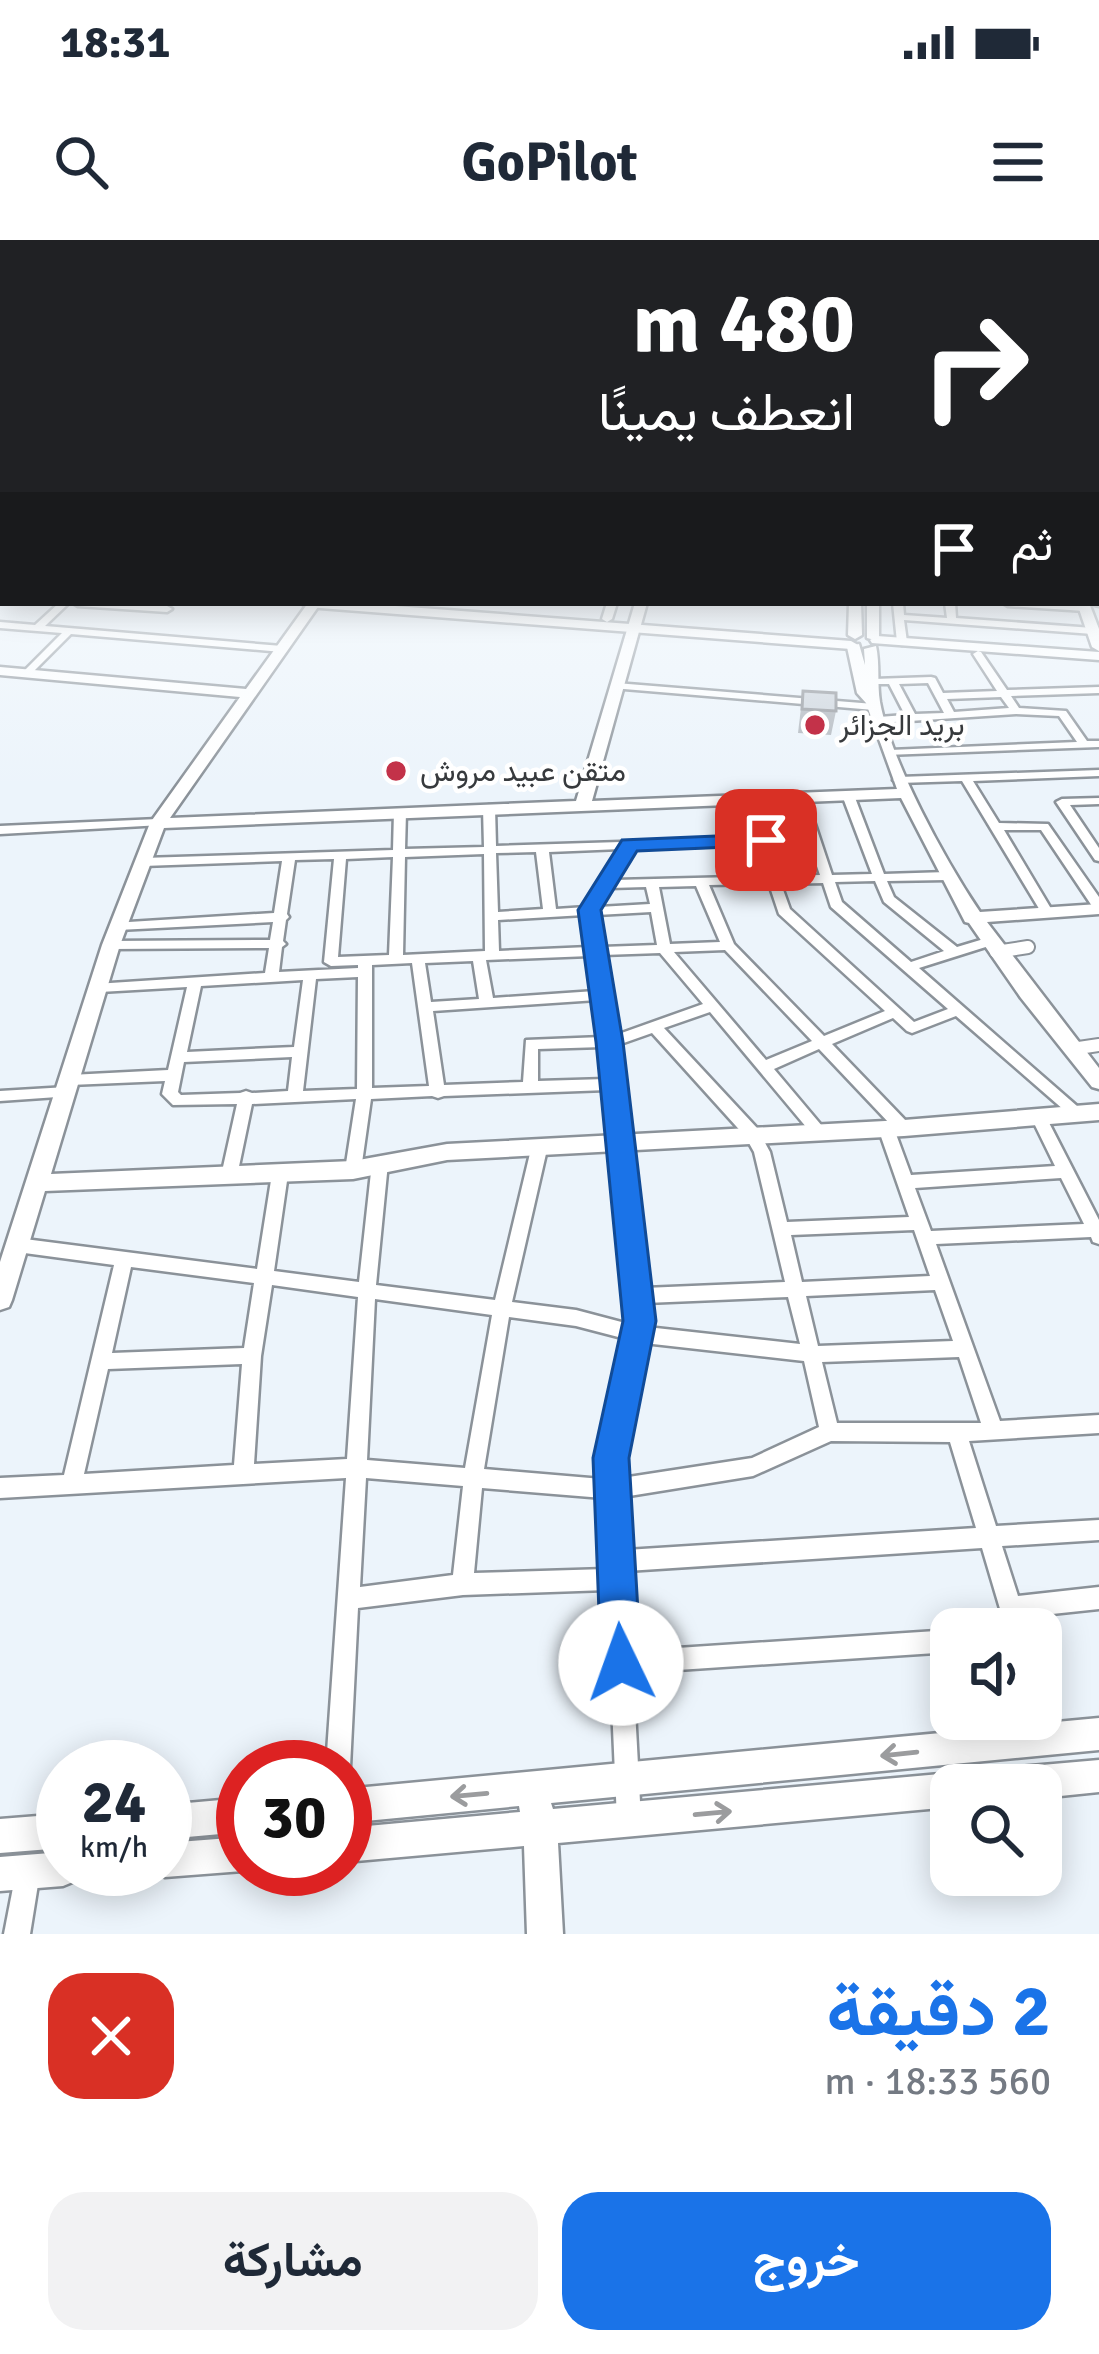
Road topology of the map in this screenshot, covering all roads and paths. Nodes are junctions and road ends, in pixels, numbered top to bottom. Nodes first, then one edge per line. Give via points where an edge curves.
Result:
1 (48, 629) edge
2 (149, 629) edge
3 (295, 629) edge
4 (633, 629) edge
5 (689, 629) edge
6 (854, 629) edge
7 (874, 629) edge
8 (901, 629) edge
9 (69, 631) junction
10 (142, 637) junction
11 (853, 641) junction
12 (902, 641) junction
13 (875, 643) junction
14 (282, 649) junction
15 (978, 654) junction
16 (1099, 660) edge
17 (0, 671) edge
18 (26, 674) junction
19 (892, 681) junction
20 (616, 686) junction
21 (1092, 691) edge
22 (1004, 693) junction
23 (250, 694) junction
24 (940, 696) junction
25 (875, 703) junction
26 (1099, 709) edge
27 (1016, 711) junction
28 (952, 717) junction
29 (912, 718) junction
30 (1084, 744) junction
31 (1099, 744) edge
32 (890, 753) junction
33 (1099, 773) edge
34 (966, 778) junction
35 (902, 787) junction
36 (848, 795) junction
37 (800, 797) junction
38 (1099, 801) edge
39 (583, 804) junction
40 (489, 808) junction
41 (400, 812) junction
42 (158, 823) junction
43 (996, 827) junction
44 (0, 830) edge
45 (812, 839) junction
46 (630, 845) junction
47 (542, 848) junction
48 (488, 850) junction
49 (398, 853) junction
50 (340, 855) junction
51 (289, 857) junction
52 (1099, 857) edge
53 (143, 862) junction
54 (1074, 868) junction
55 (1099, 868) edge
56 (947, 876) junction
57 (882, 878) junction
58 (827, 879) junction
59 (774, 880) junction
60 (701, 882) junction
61 (652, 883) junction
62 (608, 884) junction
63 (656, 908) junction
64 (1099, 908) edge
65 (590, 910) junction
66 (550, 912) junction
67 (1047, 912) junction
68 (283, 916) junction
69 (490, 916) junction
70 (971, 918) junction
71 (115, 935) junction
72 (279, 944) junction
73 (728, 946) junction
74 (991, 947) junction
75 (1028, 947) dead end
76 (664, 949) junction
77 (953, 951) junction
78 (595, 952) junction
79 (486, 956) junction
80 (418, 958) junction
81 (396, 960) junction
82 (365, 967) junction
83 (908, 967) junction
84 (310, 975) junction
85 (271, 978) junction
86 (195, 982) junction
87 (100, 987) junction
88 (603, 995) junction
89 (488, 1003) junction
90 (424, 1006) junction
91 (713, 1006) junction
92 (958, 1010) junction
93 (895, 1012) junction
94 (657, 1028) junction
95 (610, 1042) junction
96 (824, 1042) junction
97 (1099, 1045) edge
98 (1072, 1049) junction
99 (299, 1052) junction
100 (178, 1057) junction
101 (766, 1066) junction
102 (174, 1075) junction
103 (1099, 1082) edge
104 (611, 1084) junction
105 (69, 1086) junction
106 (530, 1088) junction
107 (438, 1093) junction
108 (296, 1094) junction
109 (364, 1094) junction
110 (246, 1096) junction
111 (2, 1100) edge
112 (1088, 1113) edge
113 (1039, 1117) junction
114 (895, 1128) junction
115 (817, 1130) junction
116 (751, 1132) junction
117 (619, 1142) junction
118 (540, 1145) junction
119 (380, 1162) junction
120 (353, 1170) junction
121 (1068, 1171) junction
122 (280, 1174) junction
123 (229, 1176) junction
124 (905, 1182) junction
125 (38, 1183) junction
126 (784, 1229) junction
127 (922, 1230) junction
128 (1097, 1233) edge
129 (17, 1245) junction
130 (124, 1259) junction
131 (263, 1277) junction
132 (940, 1283) junction
133 (367, 1291) junction
134 (798, 1292) junction
135 (636, 1296) junction
136 (0, 1300) edge
137 (499, 1308) junction
138 (637, 1334) junction
139 (964, 1349) junction
140 (812, 1354) junction
141 (252, 1356) junction
142 (100, 1361) junction
143 (1099, 1424) edge
144 (994, 1431) junction
145 (830, 1432) junction
146 (957, 1433) junction
147 (356, 1468) junction
148 (243, 1474) junction
149 (470, 1478) junction
150 (72, 1484) junction
151 (0, 1488) edge
152 (612, 1489) junction
153 (1099, 1530) edge
154 (988, 1537) junction
155 (616, 1570) junction
156 (463, 1584) junction
157 (1099, 1598) edge
158 (348, 1599) junction
159 (1011, 1608) edge
160 (1056, 1608) edge
161 (930, 1642) edge
162 (621, 1663) junction
163 (1099, 1734) edge
164 (1062, 1738) edge
165 (340, 1740) edge
166 (1042, 1740) edge
167 (1099, 1775) edge
168 (1062, 1779) edge
169 (626, 1781) junction
170 (532, 1789) junction
171 (930, 1792) edge
172 (372, 1804) edge
173 (629, 1821) junction
174 (540, 1829) junction
175 (36, 1833) edge
176 (0, 1836) edge
177 (372, 1843) edge
178 (30, 1871) edge
179 (17, 1934) edge
180 (545, 1934) edge

1 - 9 street
2 - 10 street
3 - 14 street
4 - 20 street
5 - 11 street
6 - 11 street
7 - 13 street
8 - 12 street
9 - 10 street
9 - 18 street
10 - 14 street
11 - 13 street
11 - 25 street via 864,693
12 - 13 street
12 - 16 street
13 - 15 street
13 - 25 street
14 - 23 street
15 - 16 street
15 - 22 street
17 - 18 street
18 - 23 street
19 - 24 street via 931,680
19 - 25 street
19 - 29 street
20 - 25 street
20 - 39 street
21 - 22 street
21 - 26 street
22 - 24 street
22 - 27 street
23 - 42 street
24 - 28 street
25 - 29 street
25 - 32 street
27 - 28 street
27 - 30 street via 1062,713
28 - 29 street
30 - 31 street
30 - 32 street
32 - 35 street
33 - 34 street
34 - 35 street
34 - 43 street
35 - 36 street
35 - 56 street
36 - 37 street
36 - 57 street
37 - 39 street
37 - 45 street
38 - 52 street via 1062,802
39 - 40 street
40 - 41 street
40 - 48 street
41 - 42 street
41 - 49 street
42 - 44 street
42 - 53 street
43 - 54 street via 1044,826
43 - 67 street
45 - 46 street
45 - 58 street
46 - 47 street
46 - 62 street
47 - 48 street
47 - 66 street
48 - 49 street
48 - 69 street
49 - 50 street
49 - 81 street
50 - 51 street
50 - 82 street via 331,962
51 - 53 street
51 - 68 street
53 - 71 street
54 - 55 street
54 - 64 street
56 - 57 street
56 - 70 street
57 - 58 street
57 - 77 street via 888,899
58 - 59 street
58 - 83 street via 836,904
59 - 60 street
59 - 93 street via 784,911
60 - 61 street
60 - 73 street
61 - 62 street
61 - 63 street
62 - 65 street
63 - 65 street
63 - 76 street
64 - 67 street
65 - 66 street
65 - 78 street
66 - 69 street
67 - 70 street
68 - 71 street
68 - 72 street
69 - 79 street
70 - 74 street
71 - 72 street
71 - 87 street
72 - 85 street
73 - 76 street
73 - 96 street
74 - 75 street
74 - 77 street
74 - 98 street
76 - 78 street
76 - 91 street
77 - 83 street
78 - 79 street
78 - 88 street
79 - 80 street
79 - 89 street
80 - 81 street
80 - 90 street
81 - 82 street
82 - 84 street
82 - 109 street
83 - 92 street
84 - 85 street
84 - 99 street
85 - 86 street
86 - 87 street
86 - 100 street
87 - 105 street
88 - 89 street
88 - 95 street
89 - 90 street
90 - 107 street
91 - 94 street
91 - 101 street
92 - 93 street via 912,1028
92 - 112 street
93 - 96 street
94 - 95 street
94 - 116 street
95 - 104 street
95 - 106 street via 531,1044
96 - 101 street
96 - 114 street
97 - 98 street
98 - 103 street
99 - 100 street
99 - 108 street
100 - 102 street
101 - 115 street
102 - 105 street
102 - 110 street via 170,1094 178,1101
104 - 106 street
104 - 117 street
105 - 111 street
105 - 125 street
106 - 107 street
107 - 109 street
108 - 109 street
108 - 110 street
109 - 120 street
110 - 123 street
112 - 113 street
113 - 114 street
113 - 121 street
114 - 115 street
114 - 124 street
115 - 116 street
116 - 117 street
116 - 126 street
117 - 118 street
117 - 135 street
118 - 119 street
118 - 137 street
119 - 120 street
119 - 133 street
120 - 122 street
121 - 124 street
121 - 128 street
122 - 123 street
122 - 131 street
123 - 125 street
124 - 127 street
125 - 129 street
126 - 127 street
126 - 134 street
127 - 128 street
127 - 132 street
129 - 130 street
129 - 136 street
130 - 131 street
130 - 142 street
131 - 133 street
131 - 141 street
132 - 134 street
132 - 139 street
133 - 137 street
133 - 147 street
134 - 135 street
134 - 140 street
135 - 138 street
137 - 138 street
137 - 149 street
138 - 140 street
138 - 152 street
139 - 140 street
139 - 144 street
140 - 145 street
141 - 142 street
141 - 148 street
142 - 150 street
143 - 144 street
144 - 146 street
145 - 146 street
145 - 152 street via 753,1467
146 - 154 street
147 - 148 street
147 - 149 street
147 - 158 street
148 - 150 street
149 - 152 street
149 - 156 street
150 - 151 street
152 - 155 street
153 - 154 street
154 - 155 street
154 - 159 street
155 - 156 street
155 - 162 street
156 - 158 street
157 - 160 street
158 - 165 street
161 - 162 street
162 - 169 street
163 - 164 street
166 -> 169 street
167 - 168 street
169 - 170 street
169 - 173 street
170 -> 172 street
170 - 174 street
173 -> 171 street
173 - 174 street
174 - 177 street
174 - 180 street
175 - 176 street
178 - 179 street

